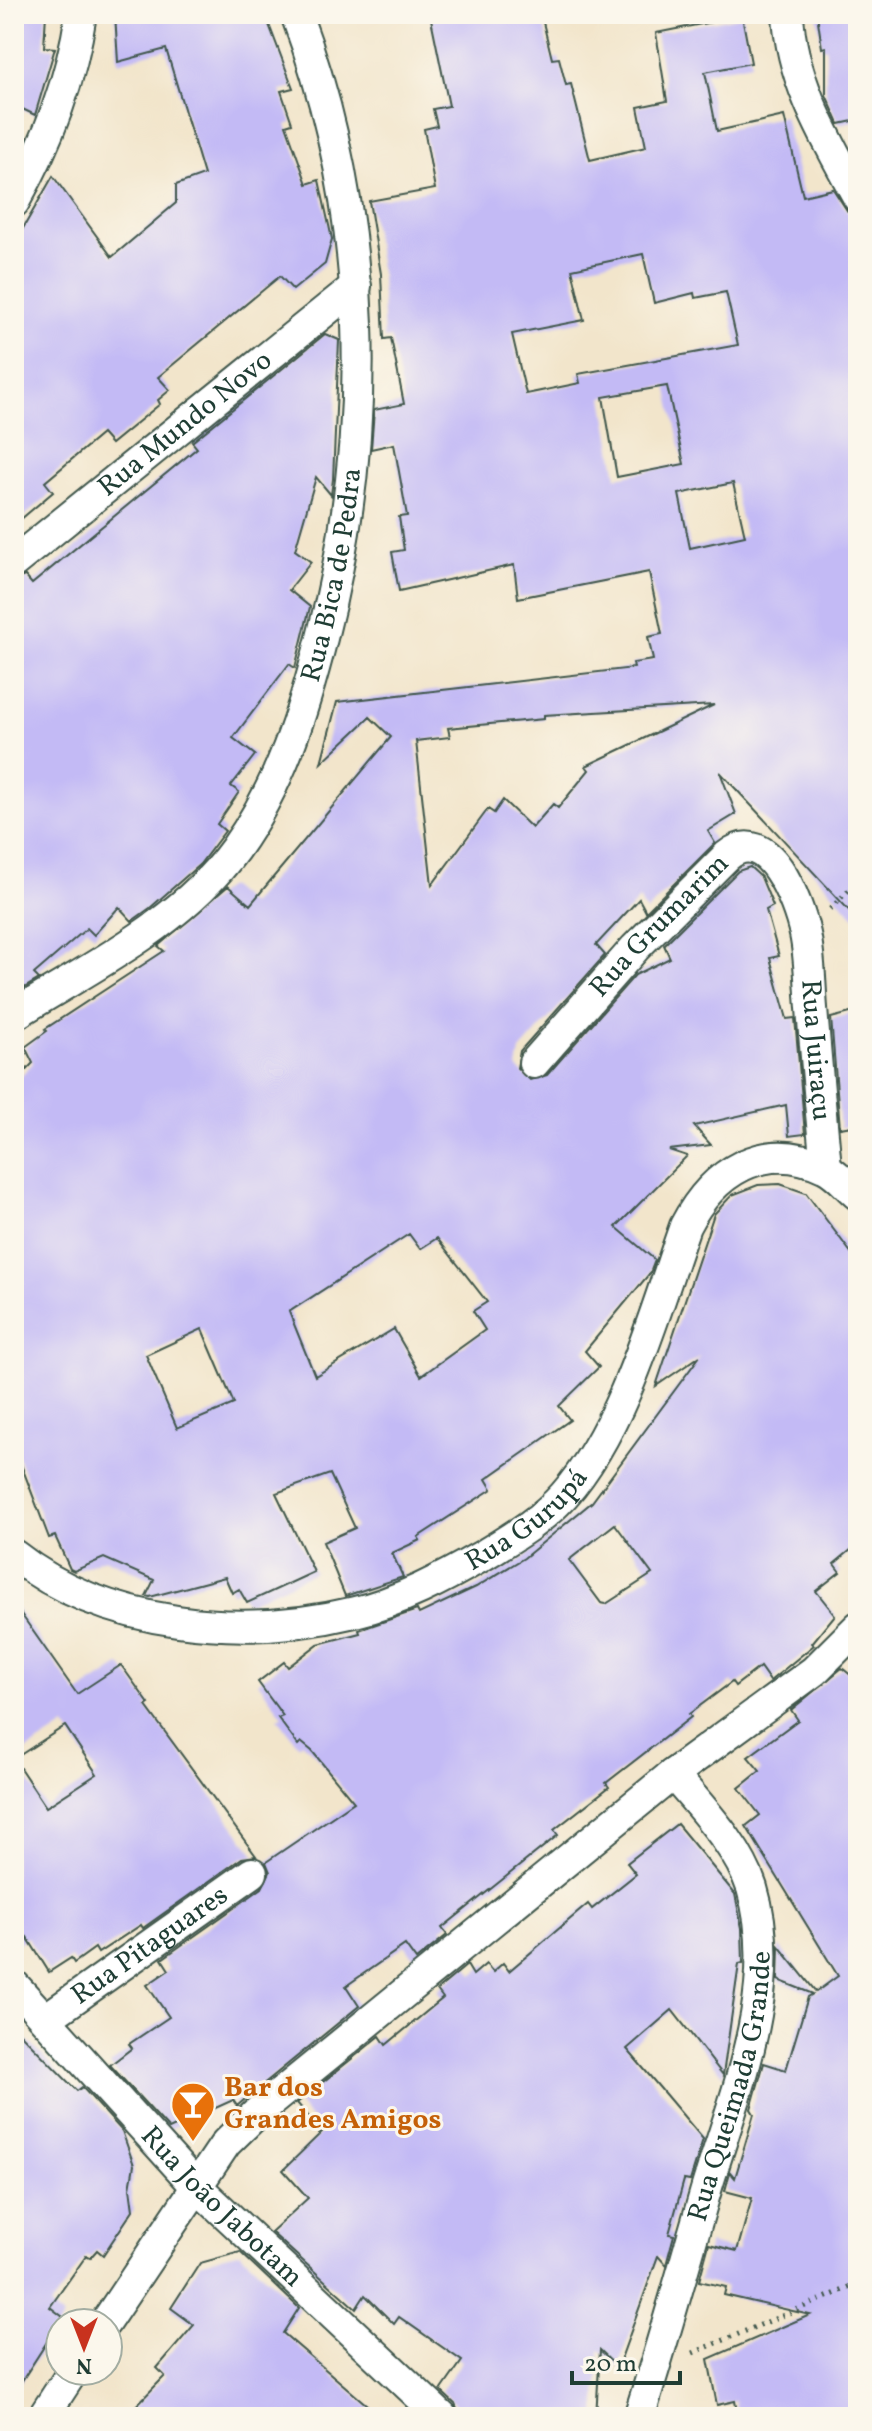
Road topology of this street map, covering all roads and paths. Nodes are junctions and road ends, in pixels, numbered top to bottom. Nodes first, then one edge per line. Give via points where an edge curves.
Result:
1 (81, 14) edge
2 (296, 14) edge
3 (788, 14) edge
4 (858, 197) edge
5 (14, 202) edge
6 (356, 286) junction
7 (14, 562) edge
8 (805, 934) joint
9 (14, 1015) edge
10 (534, 1063) dead end
11 (826, 1167) junction
12 (858, 1195) edge
13 (14, 1555) edge
14 (858, 1627) edge
15 (673, 1774) junction
16 (252, 1873) dead end
17 (14, 1985) edge
18 (47, 2018) junction
19 (195, 2185) junction
20 (858, 2284) edge
21 (115, 2307) edge
22 (654, 2369) junction
23 (63, 2387) edge
24 (43, 2417) edge
25 (442, 2417) edge
26 (639, 2417) edge

1 - 5 street via 68,84
2 - 6 street, Rua Bica de Pedra via 321,80
3 - 4 street via 798,74
6 - 7 street, Rua Mundo Novo
6 - 9 street, Rua Bica de Pedra via 361,361 354,472 339,575 310,687 275,785 234,851 183,906
8 - 10 street, Rua Grumarim via 792,894 766,854 757,846 737,847 635,948
8 - 11 street, Rua Juiraçu
11 - 12 street
11 - 13 street, Rua Gurupá via 765,1158 737,1166 716,1181 685,1226 597,1451 563,1496 524,1531 445,1578 357,1612 271,1625 200,1623 138,1614 88,1597
14 - 15 street via 814,1671
15 - 19 street via 258,2112
15 - 22 street, Rua Queimada Grande via 743,1868 752,1889 761,1968 743,2064
16 - 18 street, Rua Pitaguares
17 - 18 street, Rua João Jabotam
18 - 19 street, Rua João Jabotam
19 - 21 street
19 - 25 street, Rua João Jabotam
20 - 22 path
22 - 26 street, Rua Queimada Grande
23 - 24 street

